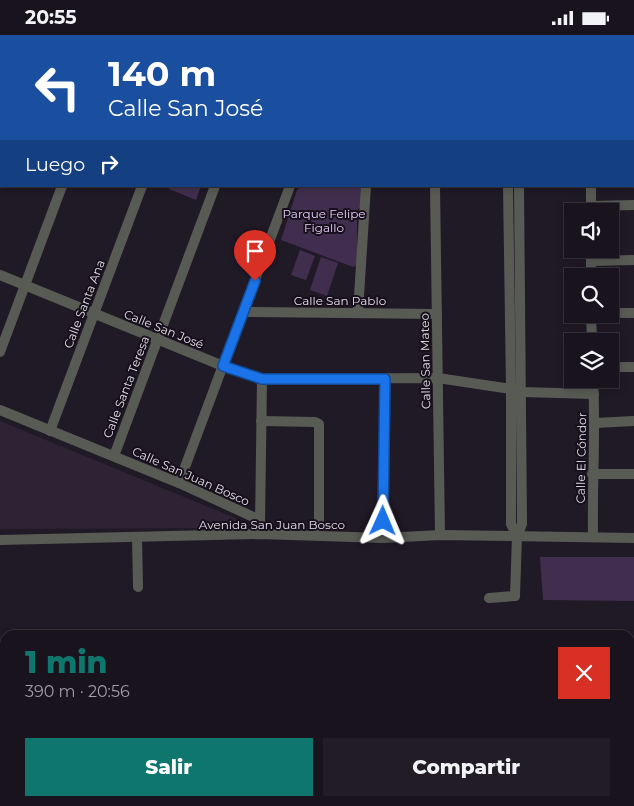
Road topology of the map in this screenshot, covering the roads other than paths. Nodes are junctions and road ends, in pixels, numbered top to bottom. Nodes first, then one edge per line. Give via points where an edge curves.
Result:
1 (62, 187) edge
2 (142, 187) edge
3 (215, 187) edge
4 (290, 187) edge
5 (366, 187) edge
6 (435, 187) edge
7 (508, 187) edge
8 (519, 187) edge
9 (591, 187) edge
10 (591, 203) edge
11 (634, 205) edge
12 (619, 206) edge
13 (634, 260) edge
14 (591, 261) joint
15 (591, 268) edge
16 (0, 275) edge
17 (25, 286) junction
18 (244, 312) junction
19 (358, 312) junction
20 (619, 313) edge
21 (634, 313) edge
22 (94, 314) junction
23 (437, 314) junction
24 (157, 339) junction
25 (0, 352) edge
26 (223, 366) junction
27 (619, 367) edge
28 (634, 367) edge
29 (438, 378) junction
30 (262, 379) junction
31 (385, 379) junction
32 (593, 388) edge
33 (511, 389) junction
34 (522, 392) junction
35 (594, 394) junction
36 (0, 410) edge
37 (262, 421) junction
38 (634, 421) edge
39 (595, 423) junction
40 (50, 431) junction
41 (114, 457) junction
42 (592, 474) junction
43 (634, 474) edge
44 (179, 483) junction
45 (260, 520) junction
46 (260, 534) junction
47 (440, 535) junction
48 (319, 536) junction
49 (517, 536) junction
50 (593, 537) junction
51 (137, 538) junction
52 (383, 538) junction
53 (634, 538) edge
54 (0, 540) edge
55 (138, 587) dead end
56 (489, 598) dead end

1 - 17 street
2 - 22 street, Calle Santa Ana
3 - 24 street, Calle Santa Teresa
4 - 18 street
5 - 19 street
6 - 23 street, Calle San Mateo
7 - 33 street
8 - 34 street
9 - 10 street
11 - 12 street
13 - 14 street
14 - 15 street
16 - 17 street, Calle San José
17 - 22 street, Calle San José
17 - 25 street
18 - 19 street, Calle San Pablo
18 - 26 street
19 - 23 street, Calle San Pablo
20 - 21 street
22 - 24 street, Calle San José
22 - 40 street, Calle Santa Ana
23 - 29 street, Calle San Mateo
24 - 26 street, Calle San José
24 - 41 street, Calle Santa Teresa
26 - 30 street, Calle San José
26 - 44 street
27 - 28 street
29 - 31 street, Calle San José
29 - 33 street, Calle San José
29 - 47 street, Calle San Mateo
30 - 31 street, Calle San José
30 - 37 street
31 - 52 street
32 - 35 street, Calle El Cóndor
33 - 34 street, Calle San José
33 - 49 street via 511,524
34 - 35 street, Calle San José
34 - 49 street via 522,524
35 - 39 street, Calle El Cóndor
36 - 40 street, Calle San Juan Bosco
37 - 45 street
37 - 48 street via 319,424
38 - 39 street
39 - 42 street, Calle El Cóndor
40 - 41 street, Calle San Juan Bosco
41 - 44 street, Calle San Juan Bosco
42 - 43 street
42 - 50 street, Calle El Cóndor
44 - 45 street, Calle San Juan Bosco
45 - 46 street
46 - 48 street, Avenida San Juan Bosco
46 - 51 street, Avenida San Juan Bosco
47 - 49 street, Avenida San Juan Bosco
47 - 52 street, Avenida San Juan Bosco
48 - 52 street, Avenida San Juan Bosco
49 - 50 street, Avenida San Juan Bosco
49 - 56 street via 515,595
50 - 53 street, Avenida San Juan Bosco
51 - 54 street, Avenida San Juan Bosco
51 - 55 street

